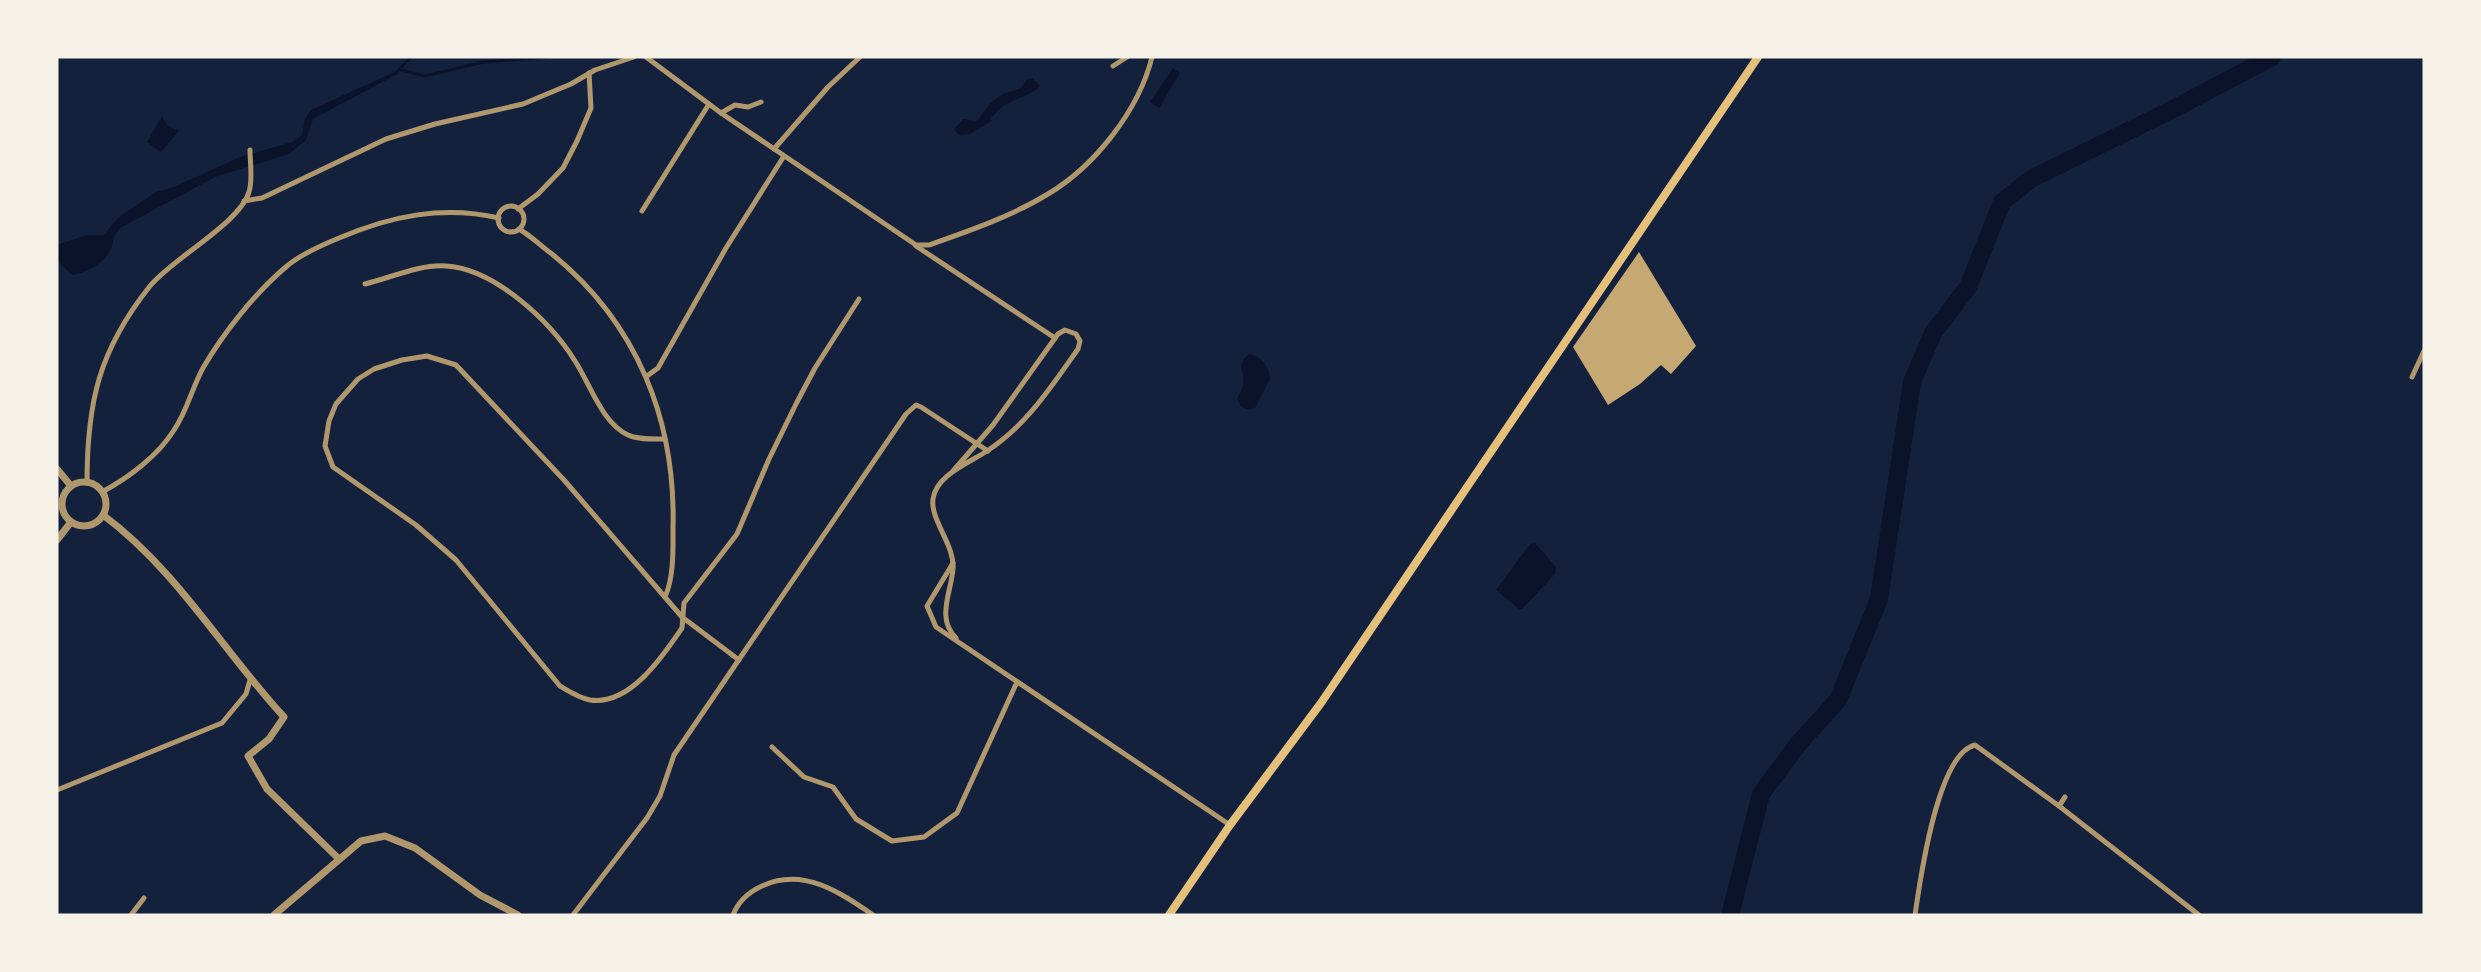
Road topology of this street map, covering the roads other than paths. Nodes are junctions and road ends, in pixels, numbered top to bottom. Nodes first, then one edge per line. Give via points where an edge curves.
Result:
1 (634, 57) edge
2 (646, 57) edge
3 (860, 57) edge
4 (1127, 57) edge
5 (1152, 57) edge
6 (1758, 57) edge
7 (1113, 66) dead end
8 (588, 73) junction
9 (760, 102) dead end
10 (709, 104) junction
11 (721, 113) junction
12 (774, 149) junction
13 (250, 150) dead end
14 (784, 156) junction
15 (244, 201) junction
16 (518, 209) junction
17 (642, 212) dead end
18 (499, 218) junction
19 (519, 229) junction
20 (916, 245) junction
21 (365, 285) dead end
22 (859, 299) dead end
23 (1055, 338) junction
24 (2424, 351) edge
25 (647, 376) junction
26 (2412, 376) dead end
27 (665, 439) junction
28 (978, 443) junction
29 (988, 451) junction
30 (57, 469) edge
31 (953, 471) junction
32 (87, 483) junction
33 (70, 486) junction
34 (102, 492) junction
35 (103, 515) junction
36 (71, 522) junction
37 (57, 540) edge
38 (954, 562) junction
39 (665, 597) junction
40 (682, 617) junction
41 (956, 638) junction
42 (739, 660) junction
43 (250, 680) junction
44 (1017, 682) junction
45 (772, 747) dead end
46 (57, 790) edge
47 (2065, 797) dead end
48 (2059, 806) junction
49 (1230, 825) junction
50 (339, 858) junction
51 (144, 898) dead end
52 (131, 915) edge
53 (274, 915) edge
54 (518, 915) edge
55 (573, 915) edge
56 (733, 915) edge
57 (873, 915) edge
58 (1169, 915) edge
59 (1915, 915) edge
60 (2199, 915) edge

1 - 8 street
2 - 10 street
3 - 12 street
4 - 7 street
5 - 20 street via 1147,77 1120,128 1073,176 1049,194 1008,214 929,245
6 - 49 main road via 1321,703
8 - 15 street via 523,104 386,139 262,198
8 - 16 street via 591,108 563,168
9 - 11 street via 735,105
10 - 11 street
10 - 17 street
11 - 12 street
12 - 14 street
13 - 15 street via 250,190
14 - 20 street
14 - 25 street via 658,368
15 - 32 street via 224,224 152,284 106,356 95,389 87,442
16 - 18 street via 506,207
16 - 19 street via 524,218
18 - 19 street via 504,229
18 - 34 street via 477,213 416,213 363,228 288,265 228,332 203,369 174,431 157,451
19 - 25 street via 592,291 626,335
20 - 23 street
21 - 27 street via 446,266 479,273 536,315 558,338 613,424 629,436
22 - 40 street via 801,393 737,534 691,591
23 - 28 street
23 - 29 street via 1061,332 1073,332 1079,337 1078,349 1036,408
24 - 26 street
25 - 27 street
27 - 39 street via 674,497 673,545
28 - 29 street
28 - 31 street
28 - 42 street via 916,405 906,414
29 - 31 street
30 - 33 street
31 - 38 street via 935,491 933,500
32 - 33 street
32 - 34 street
33 - 36 street via 62,507
34 - 35 street
35 - 36 street via 87,526
35 - 43 street via 124,530 193,603
36 - 37 street
38 - 41 street via 944,609 949,631
38 - 41 street via 927,606 936,627
39 - 40 street
39 - 40 street via 456,364 428,356 383,366 358,379 336,404 325,446 333,466 416,525 456,560 560,686 592,700 621,693 638,682 670,646 682,628
40 - 42 street
41 - 44 street
42 - 55 street via 674,755 660,795 646,818
43 - 46 street via 246,693 222,723
43 - 50 street via 285,717 269,739 248,756 267,789
44 - 45 street via 957,813 924,837 892,841 856,819 833,788 804,777
44 - 49 street
47 - 48 street
48 - 59 street via 1980,747 1969,747 1960,756 1936,806
48 - 60 street
49 - 58 main road
50 - 53 street
50 - 54 street via 361,841 385,836 415,848 480,895
51 - 52 street
56 - 57 street via 752,891 776,881 796,879 838,892

